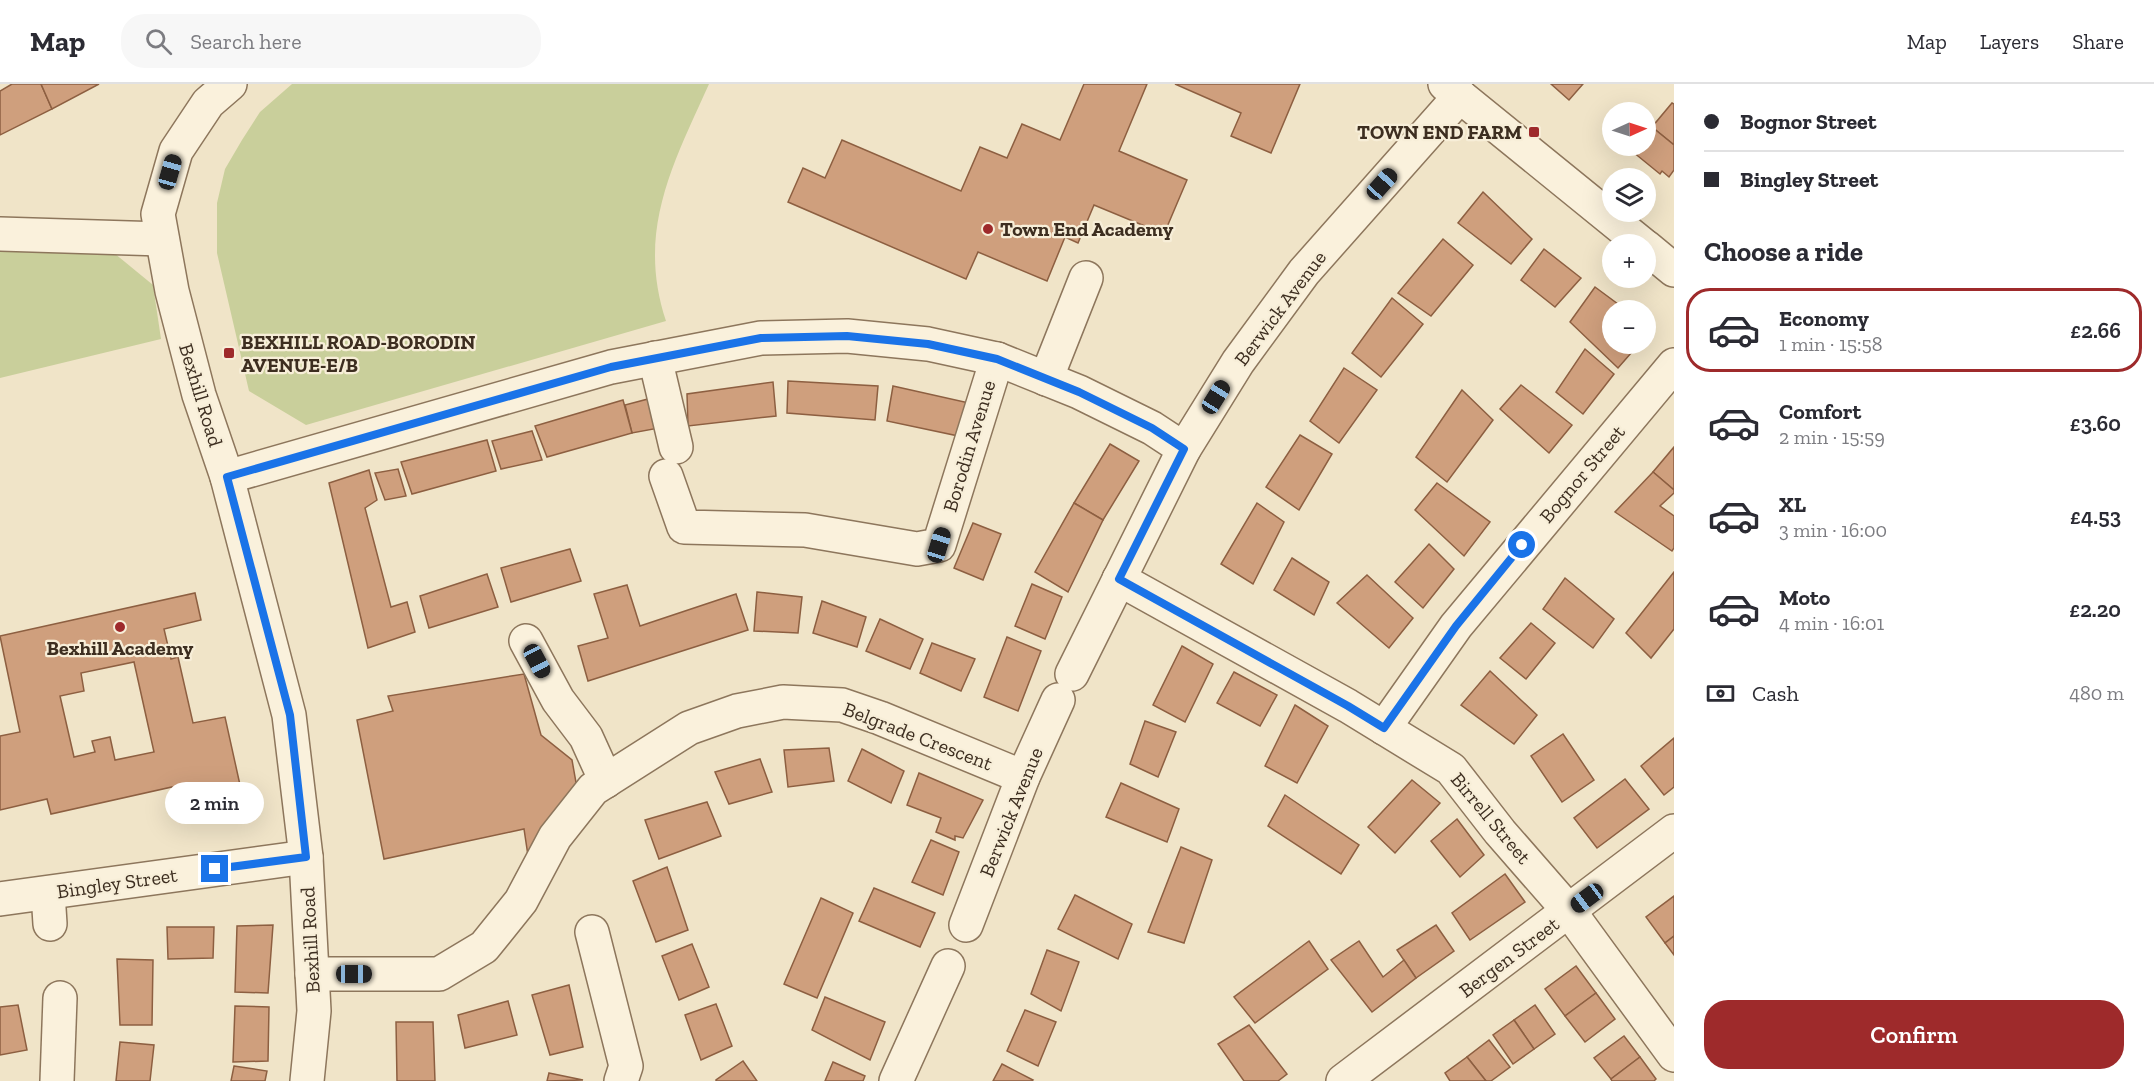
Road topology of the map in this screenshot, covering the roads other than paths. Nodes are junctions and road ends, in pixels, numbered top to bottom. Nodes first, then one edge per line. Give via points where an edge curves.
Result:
1 (231, 84) edge
2 (1453, 90) edge
3 (0, 234) edge
4 (162, 239) junction
5 (1660, 256) edge
6 (1086, 278) dead end
7 (655, 358) junction
8 (997, 359) junction
9 (1674, 365) edge
10 (1046, 379) junction
11 (1184, 449) junction
12 (227, 477) junction
13 (1119, 579) junction
14 (526, 641) dead end
15 (1384, 728) junction
16 (1023, 777) junction
17 (606, 781) junction
18 (1674, 831) edge
19 (306, 857) junction
20 (0, 899) edge
21 (1569, 911) junction
22 (966, 925) dead end
23 (592, 932) dead end
24 (948, 966) dead end
25 (312, 974) junction
26 (60, 998) dead end
27 (1674, 1055) edge
28 (630, 1076) edge
29 (57, 1081) edge
30 (307, 1081) edge
31 (896, 1081) edge
32 (1343, 1081) edge

1 - 4 street, Bexhill Road via 208,103 176,151 158,214
2 - 5 street
2 - 11 street, Berwick Avenue via 1304,272 1238,362
3 - 4 street
4 - 12 street, Bexhill Road via 198,395
6 - 10 street
7 - 8 street, Borodin Avenue via 761,338 847,336 928,344
7 - 8 street, Borodin Avenue via 684,527 805,530 917,549 939,545
7 - 12 street, Borodin Avenue via 600,370
8 - 10 street, Borodin Avenue
9 - 15 street, Bognor Street via 1456,626
10 - 11 street, Borodin Avenue via 1152,428
11 - 13 street, Berwick Avenue
12 - 19 street, Bexhill Road via 290,715
13 - 15 street, Birrell Street
13 - 16 street, Berwick Avenue
14 - 17 street via 558,700 586,736
15 - 21 street, Birrell Street via 1450,769
16 - 17 street, Belgrade Crescent via 842,705 783,702 737,711 689,728
16 - 22 street, Berwick Avenue
17 - 25 street, Belgrade Crescent via 592,789 555,837 521,901 484,947 439,974
18 - 21 street, Bergen Street
19 - 20 street, Bingley Street via 146,878 49,908
19 - 25 street, Bexhill Road
21 - 27 street, Birrell Street
21 - 32 street, Bergen Street
23 - 28 street
24 - 31 street
25 - 30 street, Bexhill Road via 314,1011
26 - 29 street

